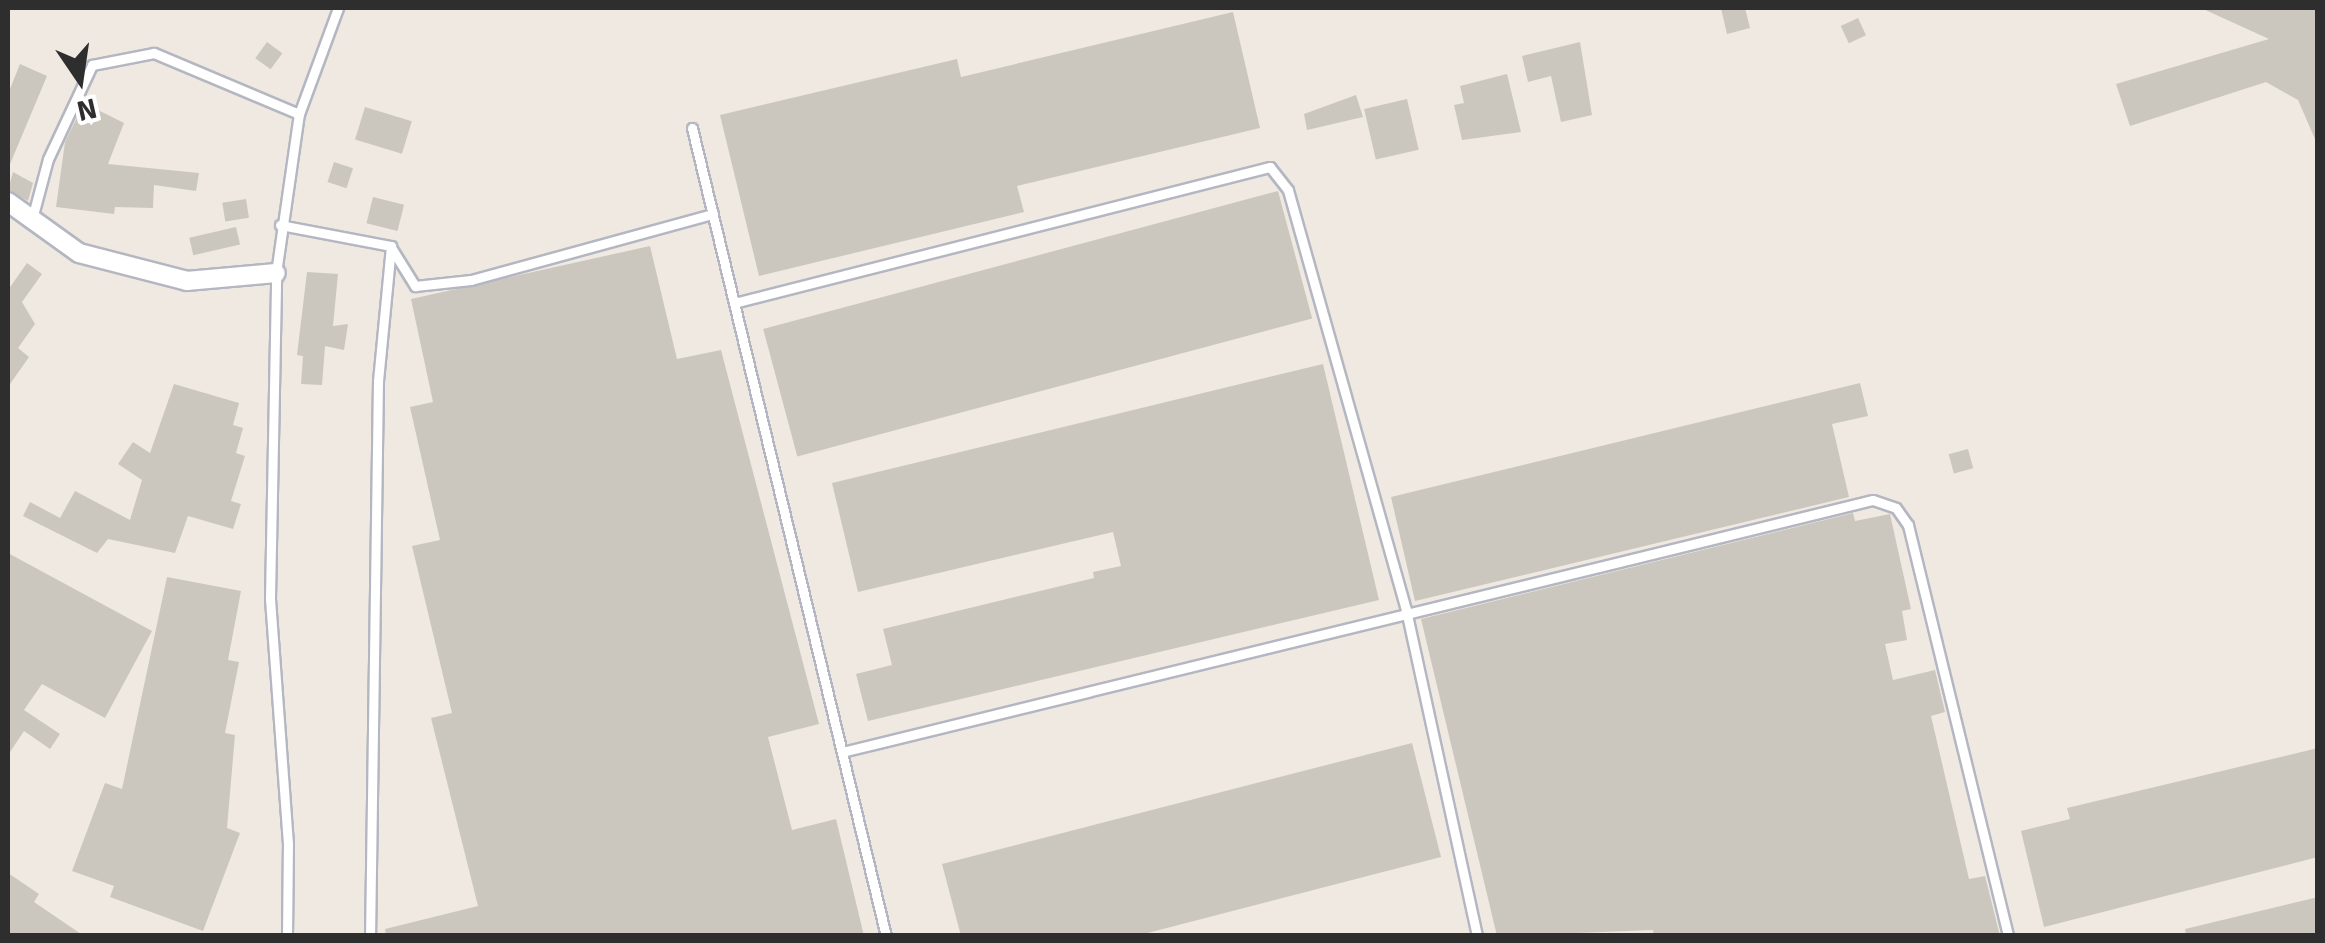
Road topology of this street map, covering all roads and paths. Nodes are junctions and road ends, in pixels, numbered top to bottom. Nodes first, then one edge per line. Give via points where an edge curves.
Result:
1 (338, 8) edge
2 (299, 114) junction
3 (692, 128) dead end
4 (8, 202) edge
5 (713, 214) junction
6 (31, 224) junction
7 (280, 225) junction
8 (391, 246) junction
9 (276, 273) junction
10 (734, 303) junction
11 (1406, 610) junction
12 (842, 752) junction
13 (287, 936) edge
14 (370, 936) edge
15 (886, 936) edge
16 (1478, 936) edge
17 (2008, 936) edge

1 - 2 lane
2 - 6 lane via 154,52 92,65 48,159
2 - 7 lane
3 - 5 lane
4 - 6 street
5 - 8 lane via 471,280 415,286
5 - 10 lane
6 - 9 street via 78,253 187,281
7 - 8 lane
7 - 9 lane
8 - 14 lane via 378,380
9 - 13 lane via 270,598 288,844
10 - 11 lane via 1270,167 1288,190
10 - 12 lane
11 - 12 lane
11 - 16 lane
11 - 17 lane via 1873,500 1896,508 1908,525
12 - 15 lane

